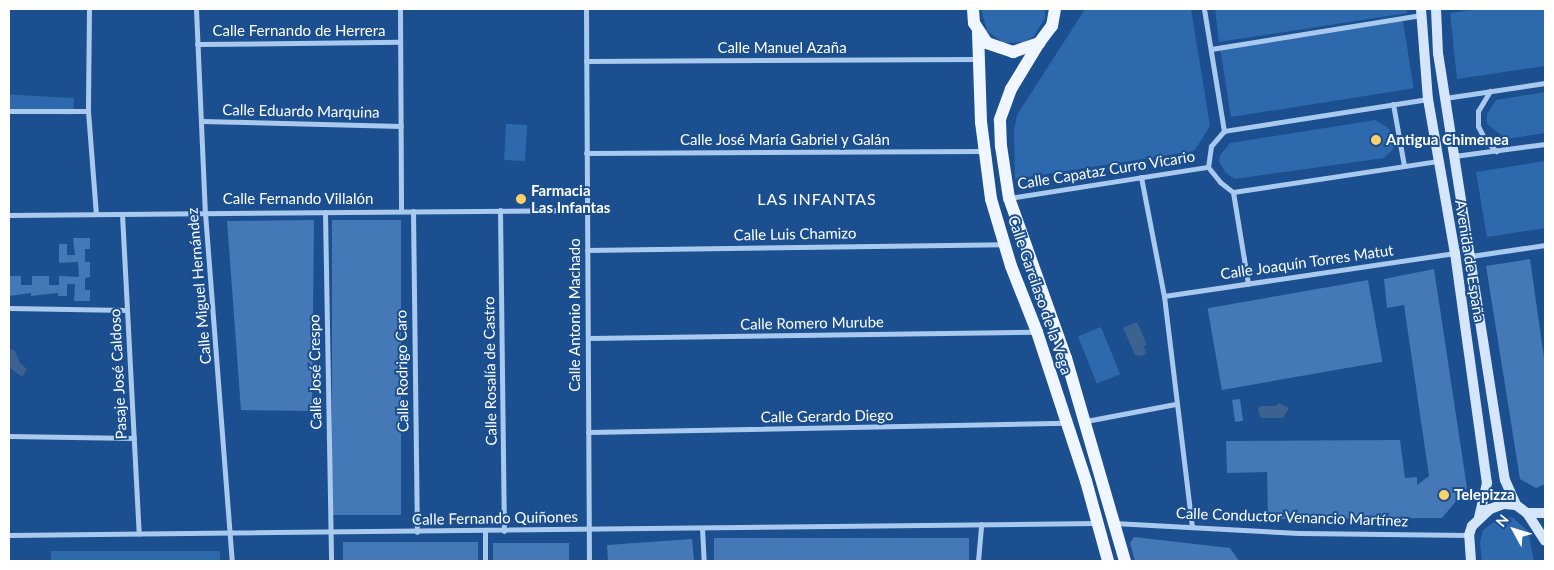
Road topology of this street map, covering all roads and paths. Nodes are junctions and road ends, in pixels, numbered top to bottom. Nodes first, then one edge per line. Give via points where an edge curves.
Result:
1 (89, 9) edge
2 (196, 9) edge
3 (400, 9) edge
4 (586, 9) edge
5 (972, 9) edge
6 (1204, 9) edge
7 (1436, 9) edge
8 (1056, 11) edge
9 (1421, 12) edge
10 (978, 32) junction
11 (400, 42) junction
12 (1039, 43) junction
13 (197, 44) junction
14 (1210, 48) junction
15 (979, 59) junction
16 (586, 61) junction
17 (1545, 83) edge
18 (1490, 91) junction
19 (1445, 98) junction
20 (1428, 99) junction
21 (1393, 104) junction
22 (9, 111) edge
23 (88, 111) junction
24 (201, 121) junction
25 (401, 126) junction
26 (1224, 131) junction
27 (1545, 144) edge
28 (985, 151) junction
29 (1496, 151) junction
30 (586, 153) junction
31 (1454, 156) junction
32 (1439, 161) junction
33 (1404, 166) junction
34 (1208, 167) junction
35 (1141, 177) junction
36 (1233, 192) junction
37 (1009, 198) junction
38 (500, 210) junction
39 (587, 210) junction
40 (402, 211) junction
41 (413, 211) junction
42 (325, 212) junction
43 (205, 213) junction
44 (96, 214) junction
45 (122, 214) junction
46 (9, 215) edge
47 (1004, 244) junction
48 (1545, 245) edge
49 (587, 250) junction
50 (1455, 253) junction
51 (1471, 256) junction
52 (1248, 284) junction
53 (1164, 296) junction
54 (9, 308) edge
55 (127, 310) junction
56 (1037, 332) junction
57 (588, 338) junction
58 (1175, 404) junction
59 (1085, 421) junction
60 (1066, 423) junction
61 (588, 432) junction
62 (9, 436) edge
63 (134, 438) junction
64 (1516, 505) junction
65 (1527, 512) junction
66 (1545, 513) edge
67 (1479, 517) junction
68 (1097, 523) junction
69 (1114, 523) junction
70 (981, 524) junction
71 (1192, 527) junction
72 (702, 528) junction
73 (589, 530) junction
74 (485, 531) junction
75 (504, 531) junction
76 (417, 532) junction
77 (329, 533) junction
78 (139, 534) junction
79 (231, 534) junction
80 (9, 535) edge
81 (1469, 535) junction
82 (1545, 540) edge
83 (232, 561) edge
84 (331, 561) edge
85 (485, 561) edge
86 (589, 561) edge
87 (704, 561) edge
88 (978, 561) edge
89 (1108, 561) edge
90 (1125, 561) edge
91 (1471, 561) edge

1 - 23 street
2 - 13 street, Calle Miguel Hernández
3 - 11 street
4 - 16 street, Calle Antonio Machado
5 - 10 main road, Calle Garcilaso de la Vega
6 - 14 street
7 - 19 main road, Avenida de España
8 - 12 main road, Calle Garcilaso de la Vega via 1052,26
9 - 14 street
9 - 20 main road, Avenida de España
10 - 12 main road via 987,42 1006,51 1026,50
10 - 15 main road, Calle Garcilaso de la Vega
11 - 13 street, Calle Fernando de Herrera
11 - 25 street
12 - 37 main road, Calle Garcilaso de la Vega via 1011,89 1000,120
13 - 24 street, Calle Miguel Hernández
14 - 26 street
15 - 16 street, Calle Manuel Azaña
15 - 28 main road, Calle Garcilaso de la Vega
16 - 30 street, Calle Antonio Machado
17 - 18 street
18 - 19 street
18 - 29 street via 1478,111 1478,126
19 - 31 main road, Avenida de España
20 - 21 street
20 - 32 main road, Avenida de España
21 - 26 street
21 - 33 street
22 - 23 street
23 - 44 street
24 - 25 street, Calle Eduardo Marquina
24 - 43 street, Calle Miguel Hernández
25 - 40 street
26 - 34 street via 1211,146
27 - 29 street
28 - 30 street, Calle José María Gabriel y Galán
28 - 47 main road, Calle Garcilaso de la Vega via 991,200
29 - 31 street
30 - 39 street, Calle Antonio Machado
31 - 51 main road, Avenida de España
32 - 33 street
32 - 50 main road, Avenida de España
33 - 36 street
34 - 35 street, Calle Capataz Curro Vicario
34 - 36 street
35 - 37 street, Calle Capataz Curro Vicario
35 - 53 street
36 - 52 street
37 - 59 main road, Calle Garcilaso de la Vega
38 - 39 street, Calle Fernando Villalón
38 - 41 street, Calle Fernando Villalón
38 - 75 street, Calle Rosalía de Castro
39 - 49 street, Calle Antonio Machado
40 - 41 street, Calle Fernando Villalón
40 - 42 street, Calle Fernando Villalón
41 - 76 street, Calle Rodrigo Caro
42 - 43 street, Calle Fernando Villalón
42 - 77 street, Calle José Crespo
43 - 45 street, Calle Fernando Villalón
43 - 79 street, Calle Miguel Hernández
44 - 45 street, Calle Fernando Villalón
44 - 46 street, Calle Fernando Villalón
45 - 55 street, Pasaje José Caldoso
47 - 49 street, Calle Luis Chamizo
47 - 56 main road, Calle Garcilaso de la Vega
48 - 51 street
49 - 57 street, Calle Antonio Machado
50 - 52 street, Calle Joaquín Torres Matut
50 - 67 main road, Avenida de España via 1487,483
51 - 64 main road, Avenida de España via 1505,480
52 - 53 street, Calle Joaquín Torres Matut
53 - 58 street
54 - 55 street
55 - 63 street, Pasaje José Caldoso
56 - 57 street, Calle Romero Murube
56 - 60 main road, Calle Garcilaso de la Vega
57 - 61 street, Calle Antonio Machado
58 - 59 street
58 - 71 street
59 - 69 main road, Calle Garcilaso de la Vega
60 - 61 street, Calle Gerardo Diego
60 - 68 main road, Calle Garcilaso de la Vega
61 - 73 street, Calle Antonio Machado
62 - 63 street
63 - 78 street, Pasaje José Caldoso
64 - 65 main road
64 - 67 main road via 1490,509
65 - 66 main road
65 - 82 main road
67 - 81 main road, Avenida de España
68 - 70 street, Calle Fernando Quiñones
68 - 89 main road, Calle Garcilaso de la Vega
69 - 71 street, Calle Conductor Venancio Martínez
69 - 90 main road, Calle Garcilaso de la Vega
70 - 72 street, Calle Fernando Quiñones
70 - 88 street
71 - 81 street, Calle Conductor Venancio Martínez via 1298,533
72 - 73 street, Calle Fernando Quiñones
72 - 87 street
73 - 75 street, Calle Fernando Quiñones
73 - 86 street, Calle Antonio Machado
74 - 75 street, Calle Fernando Quiñones
74 - 76 street, Calle Fernando Quiñones
74 - 85 street
76 - 77 street, Calle Fernando Quiñones
77 - 79 street, Calle Fernando Quiñones
77 - 84 street, Calle José Crespo
78 - 79 street, Calle Fernando Quiñones
78 - 80 street, Calle Fernando Quiñones
79 - 83 street, Calle Miguel Hernández
81 - 91 main road

